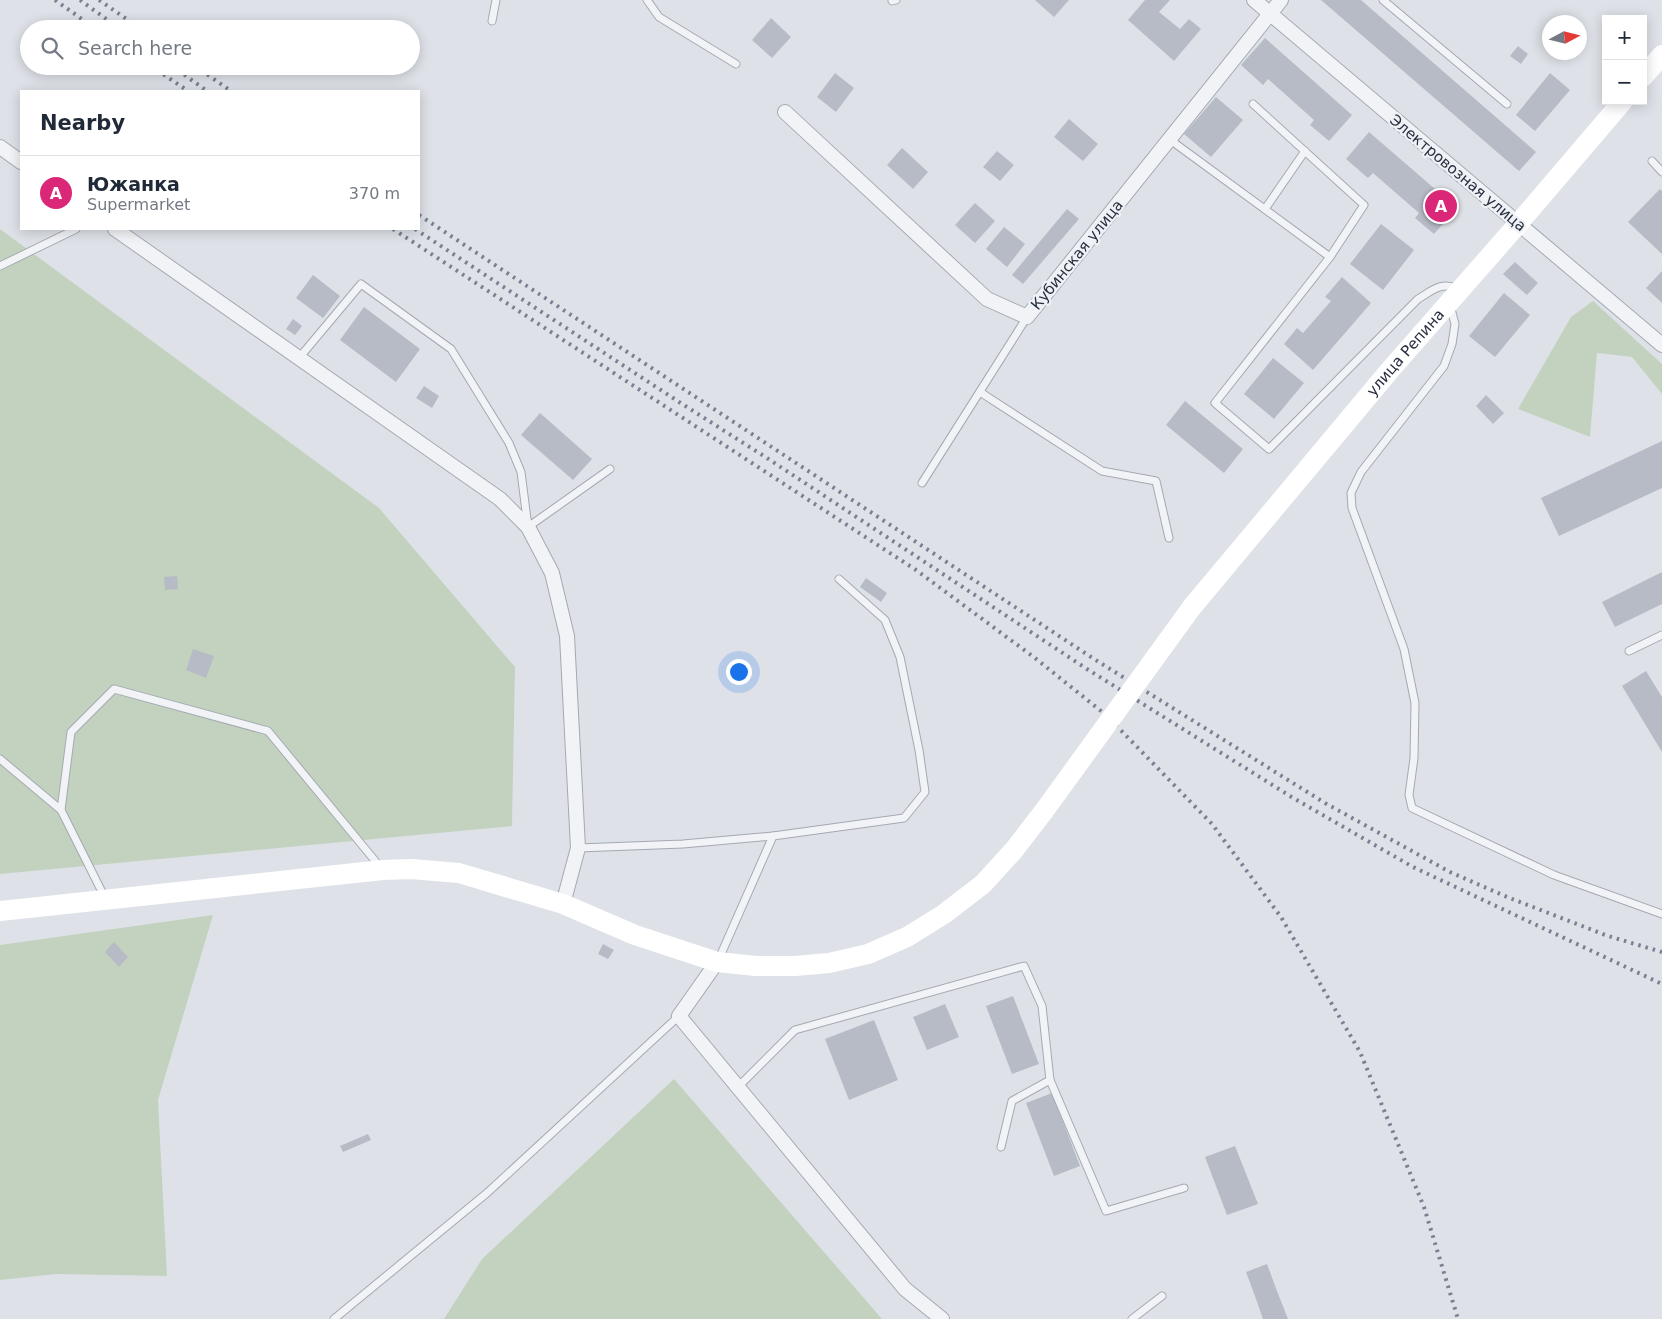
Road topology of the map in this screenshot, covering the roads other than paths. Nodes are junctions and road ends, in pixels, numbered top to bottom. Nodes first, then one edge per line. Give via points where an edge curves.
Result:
1 (496, 0) edge
2 (647, 0) edge
3 (1254, 0) edge
4 (1281, 0) edge
5 (1383, 0) edge
6 (1269, 13) junction
7 (492, 21) dead end
8 (1662, 55) edge
9 (736, 64) dead end
10 (1647, 72) edge
11 (1254, 104) dead end
12 (1507, 104) dead end
13 (1620, 105) edge
14 (785, 112) dead end
15 (1169, 139) junction
16 (0, 147) edge
17 (1305, 151) junction
18 (20, 161) edge
19 (1652, 161) dead end
20 (1662, 172) edge
21 (1264, 209) junction
22 (1518, 224) junction
23 (74, 230) edge
24 (116, 230) edge
25 (1330, 257) junction
26 (0, 266) edge
27 (1455, 296) junction
28 (1027, 317) junction
29 (1661, 343) edge
30 (299, 358) junction
31 (980, 392) junction
32 (610, 470) dead end
33 (922, 483) dead end
34 (528, 527) junction
35 (1169, 538) dead end
36 (838, 579) dead end
37 (1662, 635) edge
38 (1629, 651) dead end
39 (0, 760) edge
40 (61, 810) junction
41 (773, 836) junction
42 (578, 848) junction
43 (383, 870) junction
44 (106, 900) junction
45 (563, 904) junction
46 (0, 911) edge
47 (1662, 914) edge
48 (717, 962) junction
49 (680, 1016) junction
50 (1050, 1080) junction
51 (738, 1087) junction
52 (1001, 1147) dead end
53 (1184, 1188) dead end
54 (1162, 1296) dead end
55 (334, 1319) edge
56 (942, 1319) edge
57 (1132, 1319) edge

1 - 7 lane
2 - 9 lane via 659,17
3 - 6 street, Электровозная улица
4 - 6 street, Кубинская улица
5 - 12 lane
6 - 15 street, Кубинская улица
6 - 22 street, Электровозная улица
8 - 10 main road
11 - 17 lane
13 - 22 main road, улица Репина
14 - 28 street, Кубинская улица via 987,299
15 - 21 lane
15 - 28 street, Кубинская улица
16 - 18 street
17 - 21 lane
17 - 25 lane via 1364,205
19 - 20 lane
21 - 25 lane
22 - 27 main road, улица Репина
22 - 29 street, Электровозная улица
23 - 26 lane
24 - 30 street
25 - 27 lane via 1215,403 1269,449 1418,298 1440,286 1450,285
27 - 47 lane via 1452,344 1444,366 1361,472 1351,493 1352,508 1404,648 1415,703 1414,758 1409,795 1412,808 1554,875
27 - 48 main road, улица Репина, bridge via 1192,607 1044,812 983,884 907,937 868,954 829,963 795,966
28 - 31 lane
30 - 34 street via 500,499
30 - 34 lane via 361,284 451,349 509,442 521,472
31 - 33 lane
31 - 35 lane via 1102,471 1156,481
32 - 34 lane
34 - 42 street via 552,573 566,636
36 - 41 lane via 886,620 900,657 925,792 904,818
37 - 38 lane
39 - 40 lane
40 - 43 lane via 71,732 114,689 268,731
40 - 44 lane
41 - 42 lane
41 - 48 lane
42 - 45 street
43 - 44 main road, улица Репина
43 - 45 main road, улица Репина via 459,873
44 - 46 main road, улица Репина
45 - 48 main road, улица Репина via 635,935
48 - 49 street
49 - 51 street
49 - 55 lane via 487,1193
50 - 51 lane via 1042,1006 1024,966 795,1030
50 - 52 lane via 1012,1101
50 - 53 lane via 1106,1211
51 - 56 street via 905,1289
54 - 57 lane

